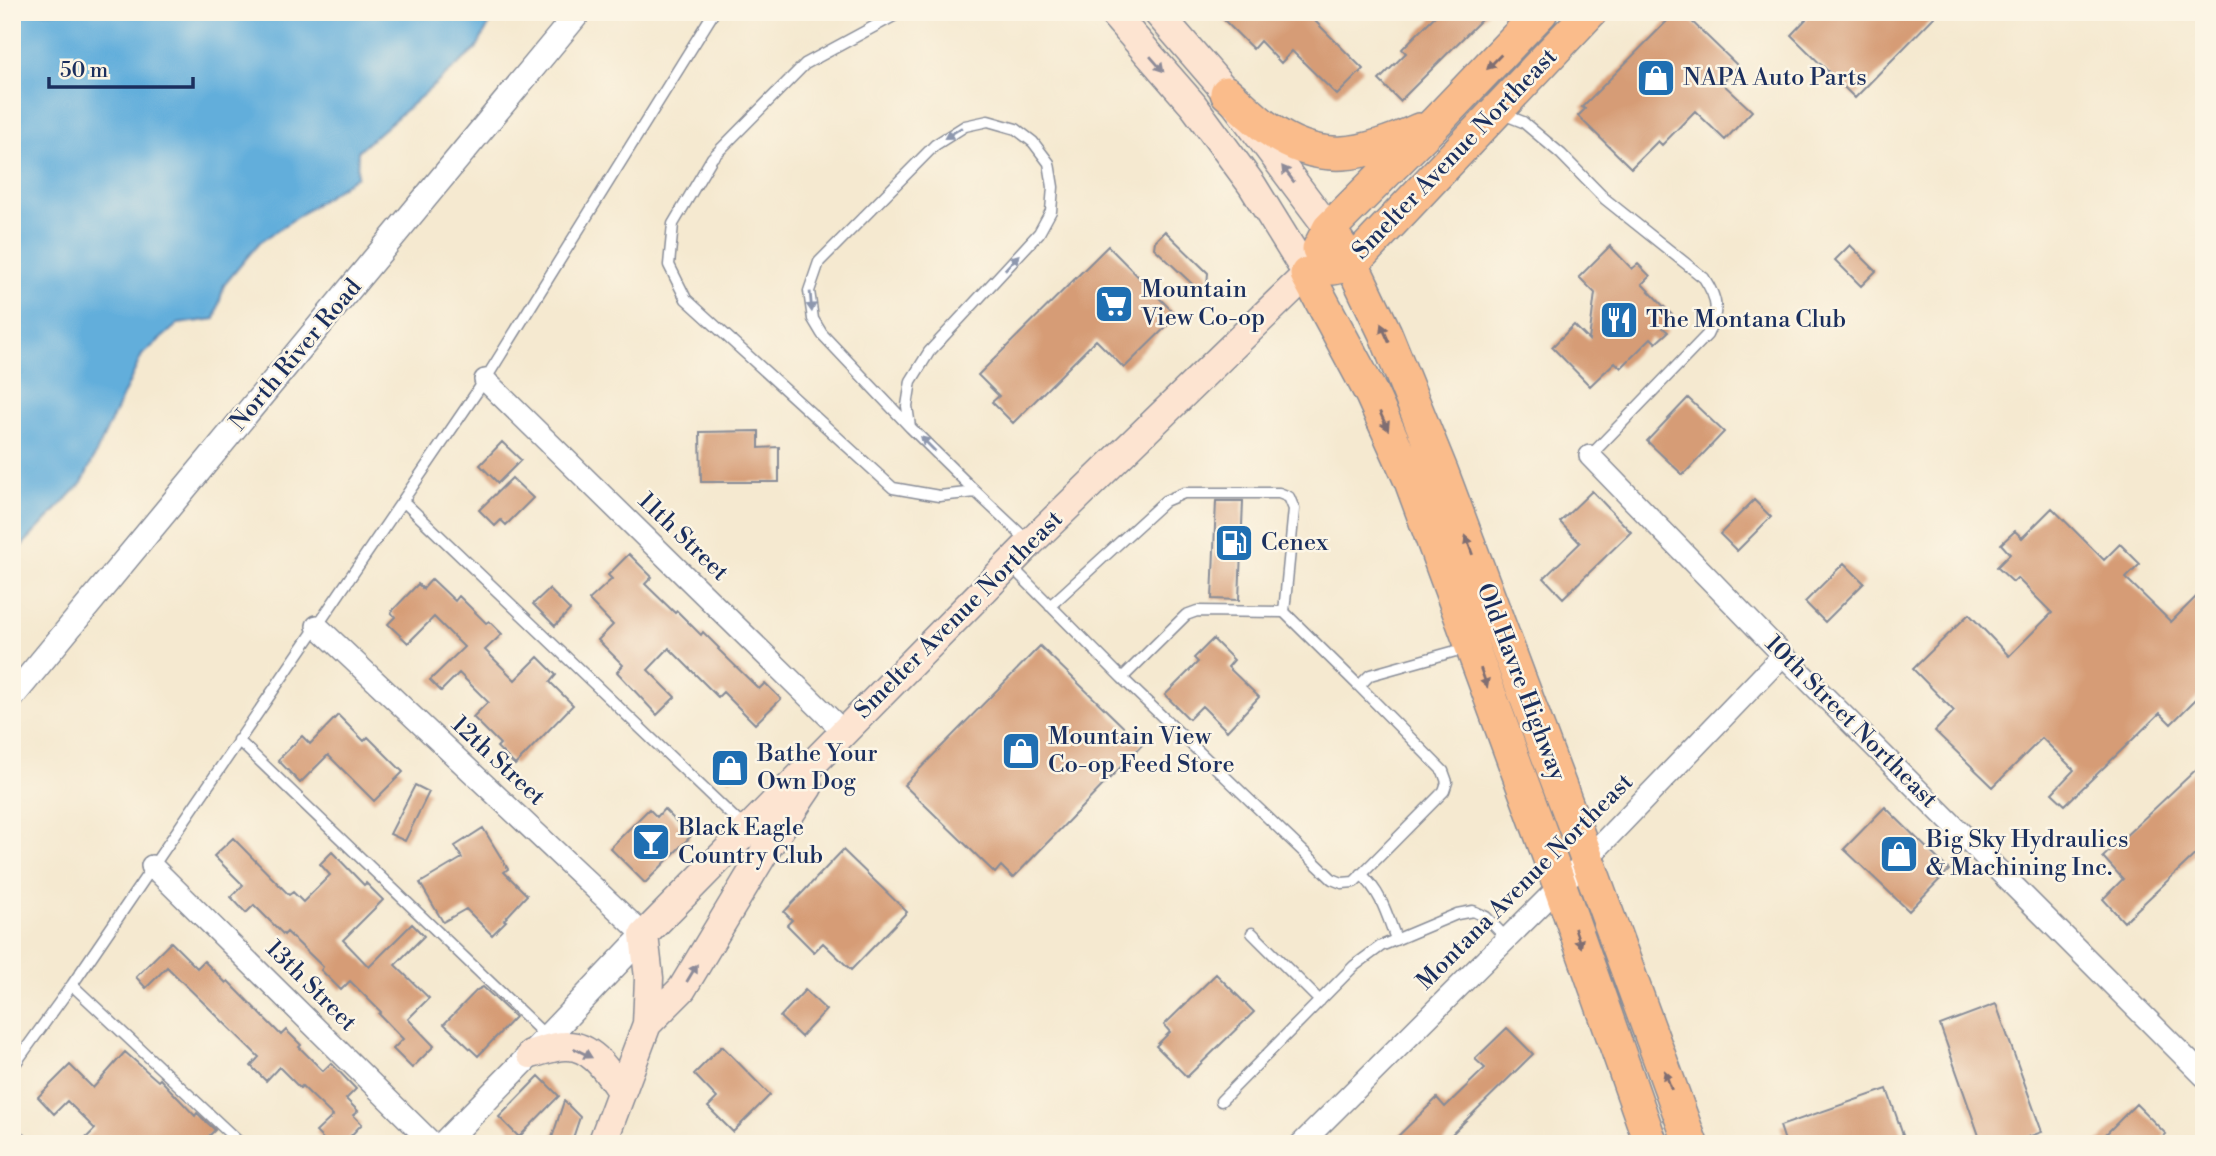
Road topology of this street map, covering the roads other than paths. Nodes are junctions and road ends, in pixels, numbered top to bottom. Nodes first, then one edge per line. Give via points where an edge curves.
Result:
1 (579, 12) edge
2 (714, 12) edge
3 (901, 12) edge
4 (1112, 12) edge
5 (1157, 12) edge
6 (1541, 12) edge
7 (1590, 12) edge
8 (1227, 93) junction
9 (1495, 111) junction
10 (1437, 121) junction
11 (1329, 229) junction
12 (1352, 264) junction
13 (1307, 274) junction
14 (485, 380) junction
15 (910, 426) junction
16 (1590, 456) joint
17 (976, 492) junction
18 (402, 501) junction
19 (1030, 543) junction
20 (1009, 564) junction
21 (1050, 606) junction
22 (1284, 612) junction
23 (317, 626) junction
24 (1472, 646) junction
25 (1783, 655) junction
26 (1122, 678) junction
27 (1359, 686) junction
28 (12, 697) edge
29 (844, 732) junction
30 (238, 740) junction
31 (747, 830) junction
32 (1587, 859) junction
33 (152, 866) junction
34 (1362, 874) junction
35 (1560, 886) junction
36 (1252, 933) dead end
37 (643, 935) junction
38 (1396, 939) junction
39 (1507, 939) junction
40 (72, 985) junction
41 (1320, 1000) junction
42 (647, 1024) junction
43 (539, 1046) junction
44 (12, 1068) edge
45 (2204, 1076) edge
46 (621, 1091) junction
47 (1221, 1101) dead end
48 (12, 1138) edge
49 (18, 1144) edge
50 (241, 1144) edge
51 (433, 1144) edge
52 (443, 1144) edge
53 (602, 1144) edge
54 (1301, 1144) edge
55 (1651, 1144) edge
56 (1691, 1144) edge

1 - 28 street, North River Road
2 - 14 lane
3 - 17 lane via 805,64 712,158 673,224 669,265 686,299 893,488 939,496
4 -> 13 main road via 1193,105 1252,185
5 - 8 main road
6 -> 10 highway, Smelter Avenue Northeast
7 - 9 highway, Smelter Avenue Northeast
8 - 10 highway via 1284,139 1324,152 1367,151
11 -> 8 main road
9 - 12 highway, Smelter Avenue Northeast
9 - 16 lane via 1523,122 1605,199 1704,278 1714,294 1716,311 1707,335
10 - 11 highway, Smelter Avenue Northeast
11 - 12 highway, Old Havre Highway
11 - 13 highway, Smelter Avenue Northeast
12 - 13 highway, Smelter Avenue Northeast
32 -> 12 highway, Old Havre Highway via 1442,472
13 - 19 main road, Smelter Avenue Northeast
13 -> 24 highway, Old Havre Highway via 1372,395 1411,481
14 - 18 lane
14 - 29 street, 11th Street
15 -> 15 lane via 911,382 929,352 1039,233 1051,211 1049,163 1016,129 988,121 965,126 935,145 819,262 809,291 813,319
17 -> 15 lane
16 - 25 street, 10th Street Northeast
17 - 19 lane
18 - 23 lane
18 - 31 lane
19 - 20 main road, Smelter Avenue Northeast
20 - 21 lane
20 - 29 main road, Smelter Avenue Northeast
21 - 22 lane via 1165,501 1184,493 1279,493 1289,498 1294,509
21 - 26 lane
22 - 26 lane via 1197,611 1186,615
22 - 27 lane
23 - 30 lane
23 - 37 street, 12th Street
24 - 27 lane via 1370,675
24 -> 35 highway, Old Havre Highway
25 - 32 street, Montana Avenue Northeast
25 - 45 street, 10th Street Northeast
26 - 34 lane via 1332,879 1353,882
27 - 34 lane via 1443,771 1447,782 1444,791
29 - 31 main road, Smelter Avenue Northeast
42 -> 29 main road via 682,989 765,850
30 - 33 lane
30 - 43 lane
31 - 37 main road, Smelter Avenue Northeast
32 - 35 street, Montana Avenue Northeast
56 -> 32 highway, Old Havre Highway
33 - 40 lane
33 - 51 street, 13th Street
34 - 38 lane via 1383,902
35 - 39 street, Montana Avenue Northeast
35 -> 55 highway, Old Havre Highway
36 - 41 lane
37 - 42 main road via 649,978
37 - 43 street, Smelter Avenue Northeast
38 - 39 lane via 1473,911 1486,917
38 - 41 lane via 1354,966
39 - 54 street, Montana Avenue Northeast
40 - 44 lane
40 - 50 lane
41 - 47 lane
42 - 46 main road
43 -> 46 main road via 566,1045 587,1052
43 - 52 street, Smelter Avenue Northeast
46 - 53 main road
48 - 49 street

